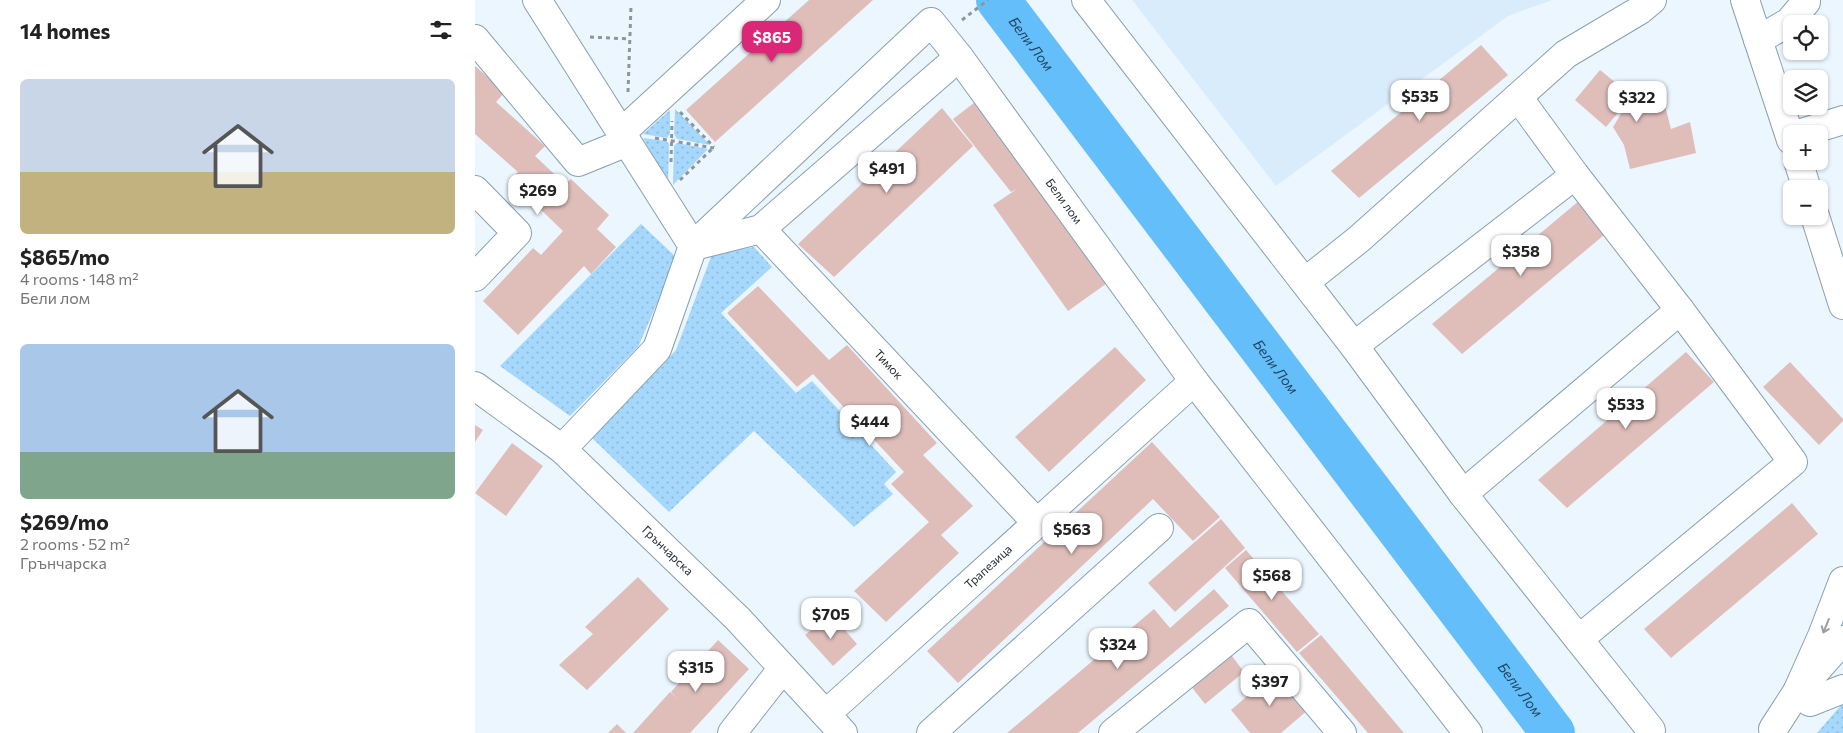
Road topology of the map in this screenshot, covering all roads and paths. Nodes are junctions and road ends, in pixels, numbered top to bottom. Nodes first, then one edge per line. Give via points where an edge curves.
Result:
1 (537, 0) edge
2 (766, 0) edge
3 (988, 0) edge
4 (1086, 0) edge
5 (1651, 0) edge
6 (1745, 0) edge
7 (1805, 0) edge
8 (631, 6) dead end
9 (937, 29) junction
10 (559, 34) junction
11 (475, 39) edge
12 (630, 39) junction
13 (1758, 40) junction
14 (959, 57) junction
15 (1518, 97) junction
16 (673, 105) dead end
17 (673, 114) dead end
18 (1843, 120) edge
19 (1788, 125) edge
20 (1828, 126) edge
21 (624, 138) junction
22 (672, 140) junction
23 (714, 148) junction
24 (671, 170) dead end
25 (1575, 175) junction
26 (475, 190) edge
27 (669, 208) junction
28 (1818, 225) edge
29 (761, 229) junction
30 (693, 246) junction
31 (476, 274) edge
32 (1305, 282) junction
33 (1843, 305) edge
34 (1680, 310) junction
35 (1354, 346) junction
36 (1194, 381) junction
37 (475, 386) edge
38 (562, 449) junction
39 (1463, 494) junction
40 (1037, 523) junction
41 (1159, 528) dead end
42 (1843, 580) edge
43 (1579, 640) junction
44 (1843, 640) edge
45 (783, 668) junction
46 (1843, 669) edge
47 (1843, 689) edge
48 (1804, 697) junction
49 (835, 723) edge
50 (1329, 728) edge
51 (1651, 730) dead end
52 (1771, 731) edge
53 (732, 733) edge
54 (931, 733) edge
55 (1113, 733) edge
56 (1468, 733) edge

1 - 10 street
2 - 21 street
3 - 9 path
4 - 32 street
5 - 15 street via 1640,10 1566,54
6 - 13 street
7 - 13 street via 1789,22
8 - 12 path
9 - 14 street, Бели лом
9 - 30 street
10 - 12 path
10 - 21 street
11 - 21 street via 578,162
12 - 21 path
13 - 19 street
14 - 29 street
14 - 36 street, Бели лом
15 - 25 street
15 - 32 street via 1359,239
16 - 23 path
17 - 22 path
18 - 20 street
21 - 22 path
21 - 27 street
22 - 23 path
22 - 24 path
23 - 27 path via 670,190
25 - 34 street
25 - 35 street
26 - 31 street via 517,233
27 - 30 street
28 - 33 street
29 - 30 street
29 - 40 street, Тимок
30 - 38 street via 657,349
32 - 35 street
34 - 39 street
34 - 43 street via 1793,462
35 - 39 street
36 - 40 street, Трапезица
36 - 56 street, Бели лом
37 - 38 street, Грънчарска
38 - 45 street, Грънчарска via 738,619
39 - 43 street
40 - 49 street, Трапезица
41 - 54 street
42 -> 48 street
43 - 51 street
44 - 48 street
45 - 49 street, Грънчарска
45 - 53 street
46 - 48 street
47 - 48 street
48 - 52 street
50 - 55 street via 1249,623

